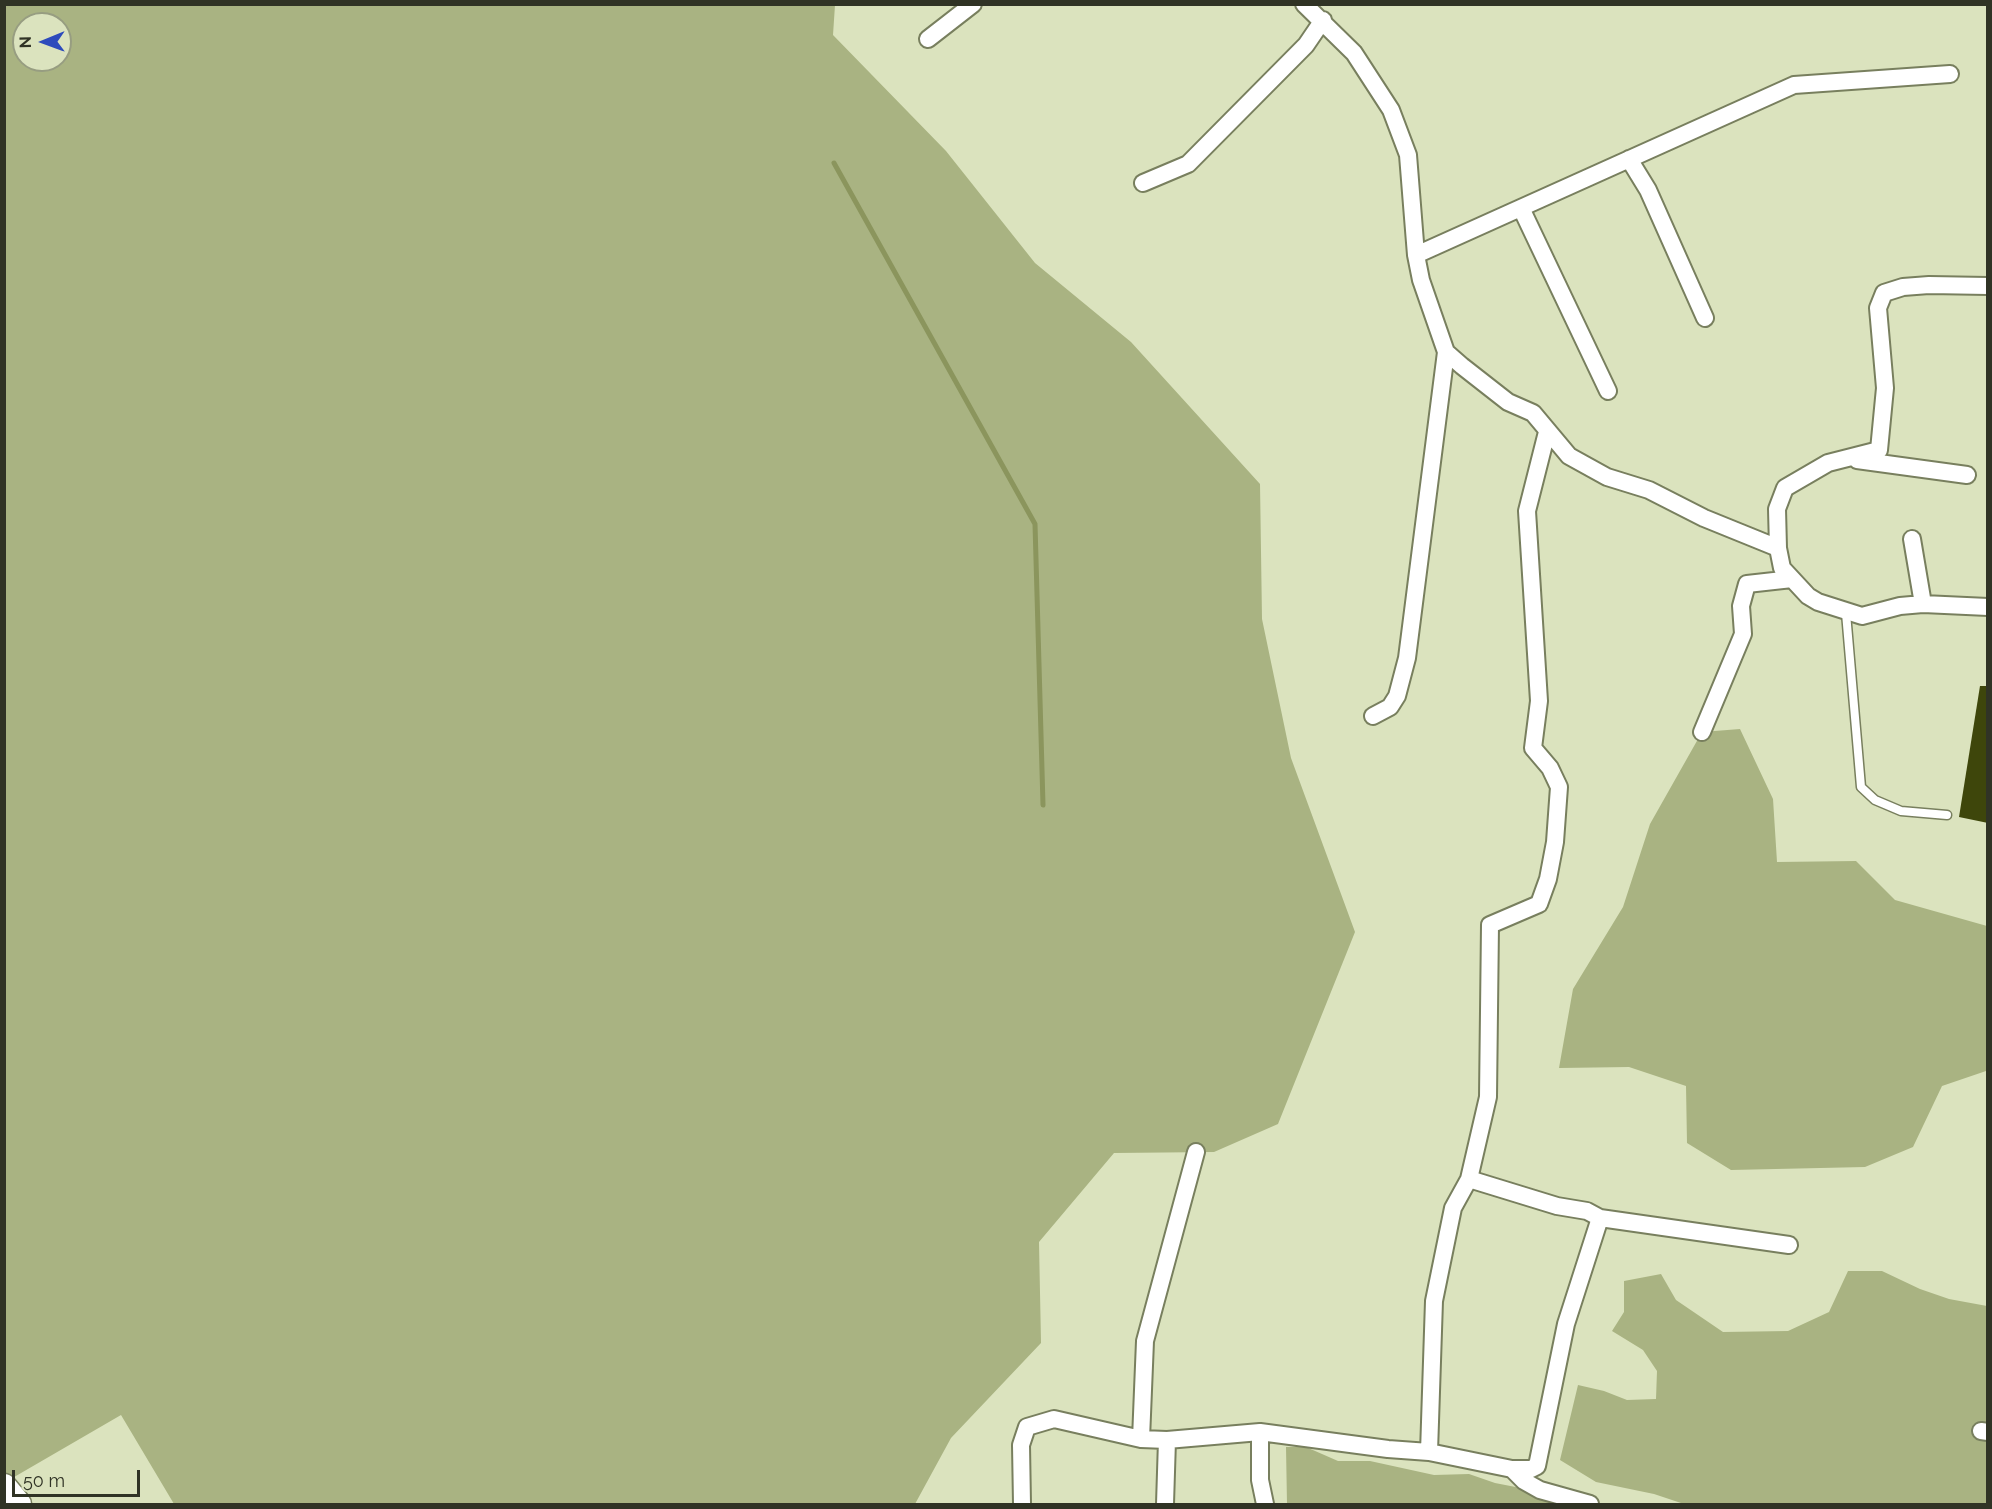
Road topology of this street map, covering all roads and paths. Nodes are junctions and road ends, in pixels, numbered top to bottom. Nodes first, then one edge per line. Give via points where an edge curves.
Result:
1 (973, 4) edge
2 (1304, 4) edge
3 (1323, 20) junction
4 (928, 39) dead end
5 (1950, 74) dead end
6 (1629, 159) junction
7 (1143, 183) dead end
8 (1521, 208) junction
9 (1416, 255) junction
10 (1988, 286) edge
11 (1705, 318) dead end
12 (1446, 352) junction
13 (1608, 391) dead end
14 (1547, 432) junction
15 (1845, 458) junction
16 (1967, 475) dead end
17 (1912, 539) dead end
18 (1778, 548) junction
19 (1792, 579) junction
20 (1923, 604) junction
21 (1988, 607) edge
22 (1846, 613) junction
23 (1374, 716) dead end
24 (1702, 732) dead end
25 (1947, 815) dead end
26 (1196, 1152) dead end
27 (1469, 1179) junction
28 (1600, 1218) junction
29 (1789, 1245) dead end
30 (1260, 1431) junction
31 (1141, 1439) junction
32 (1167, 1440) junction
33 (1430, 1452) junction
34 (1512, 1469) junction
35 (4, 1486) edge
36 (19, 1504) edge
37 (1022, 1504) edge
38 (1165, 1504) edge
39 (1265, 1504) edge
40 (1590, 1504) edge

1 - 4 street
2 - 3 street
3 - 7 street via 1306,45 1188,164
3 - 9 street via 1354,53 1390,110 1408,155
5 - 6 street via 1794,86
6 - 8 street
6 - 11 street via 1648,190
8 - 9 street
8 - 13 street
9 - 12 street
10 - 15 street via 1903,287 1884,293 1878,308 1885,388 1879,450
12 - 14 street via 1500,396 1533,413
12 - 23 street via 1407,658 1397,696 1390,707
14 - 18 street via 1569,456 1606,477 1649,490
14 - 27 street via 1527,512 1539,701 1533,748 1560,787 1555,842 1539,904 1490,925 1488,1097
15 - 16 street
15 - 18 street via 1828,463 1785,488 1777,509
17 - 20 street
18 - 19 street via 1782,568
19 - 22 street via 1808,596
19 - 24 street via 1748,584 1741,606 1743,634
20 - 21 street
20 - 22 street via 1862,616
22 - 25 lane via 1861,787 1875,800 1901,811
26 - 31 street via 1145,1341
27 - 28 street via 1557,1206 1587,1210
27 - 33 street via 1453,1208 1434,1301
28 - 29 street
28 - 34 street via 1566,1324 1540,1460 1531,1469
30 - 32 street
30 - 33 street
30 - 39 street via 1260,1480
31 - 32 street
31 - 37 street via 1054,1419 1027,1427 1021,1445
32 - 38 street
33 - 34 street
34 - 40 street via 1540,1490
35 - 36 main road

